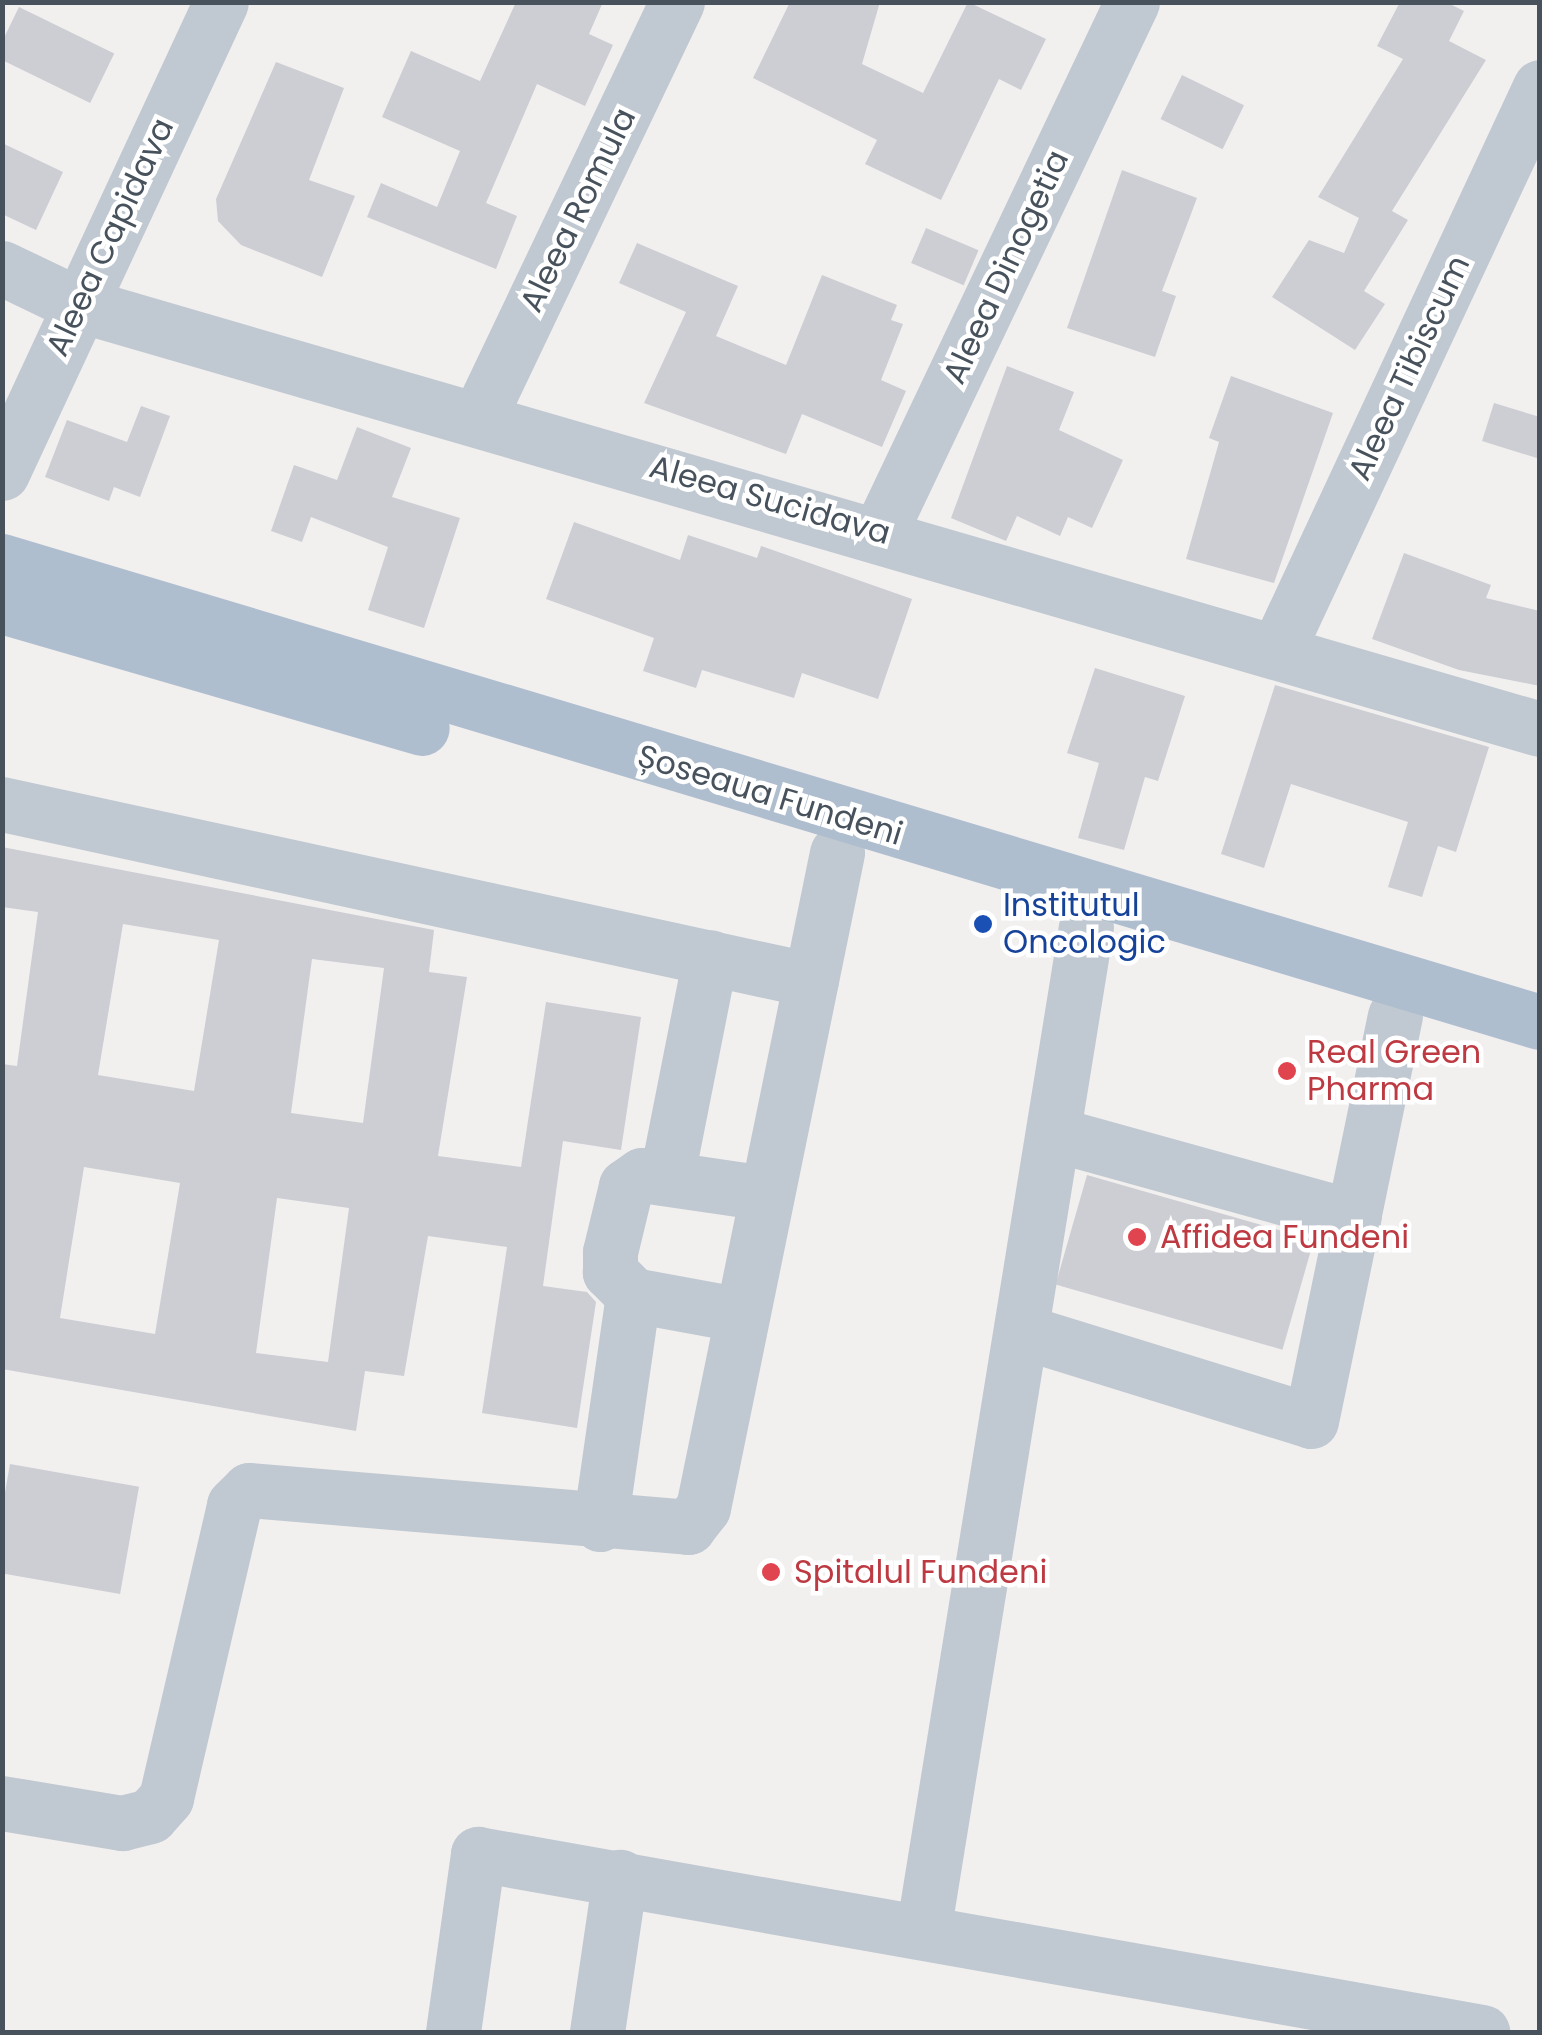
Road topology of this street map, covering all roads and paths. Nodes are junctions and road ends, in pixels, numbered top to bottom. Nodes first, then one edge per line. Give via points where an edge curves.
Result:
1 (221, 2) edge
2 (677, 2) edge
3 (1132, 2) edge
4 (1540, 87) edge
5 (2, 268) edge
6 (77, 304) junction
7 (479, 417) junction
8 (2, 473) edge
9 (880, 532) junction
10 (2, 561) edge
11 (2, 606) edge
12 (1278, 650) junction
13 (1540, 729) edge
14 (2, 804) edge
15 (837, 853) junction
16 (1086, 927) junction
17 (710, 957) junction
18 (811, 980) junction
19 (1395, 1016) junction
20 (1540, 1022) edge
21 (1540, 1058) edge
22 (1054, 1134) junction
23 (666, 1175) junction
24 (766, 1193) junction
25 (1354, 1217) junction
26 (633, 1295) junction
27 (742, 1315) junction
28 (1024, 1332) junction
29 (600, 1524) junction
30 (2, 1804) edge
31 (620, 1878) junction
32 (923, 1932) junction
33 (453, 2032) edge
34 (597, 2032) edge
35 (1482, 2032) edge

1 - 6 street, Aleea Capidava
2 - 7 street, Aleea Romula
3 - 9 street, Aleea Dinogetia
4 - 12 street, Aleea Tibiscum
5 - 6 street, Aleea Sucidava
6 - 7 street, Aleea Sucidava
6 - 8 street, Aleea Capidava
7 - 9 street, Aleea Sucidava
9 - 12 street, Aleea Sucidava
10 - 20 main road, Șoseaua Fundeni
11 - 15 main road, Șoseaua Fundeni
12 - 13 street, Aleea Sucidava
14 - 17 street
15 - 16 main road, Șoseaua Fundeni
15 - 18 street
16 - 19 main road, Șoseaua Fundeni
16 - 22 street
17 - 18 street
17 - 23 street
18 - 24 street
19 - 21 main road, Șoseaua Fundeni
19 - 25 street
22 - 25 street
22 - 28 street
23 - 24 street
23 - 26 street via 642,1175 622,1197 610,1272
24 - 27 street
25 - 28 street via 1311,1420
26 - 27 street
26 - 29 street
27 - 29 street via 703,1508 688,1527 668,1531
28 - 32 street
29 - 30 street via 249,1490 234,1505 166,1798 150,1816 122,1823
31 - 32 street
31 - 33 street via 478,1854
31 - 34 street
32 - 35 street

